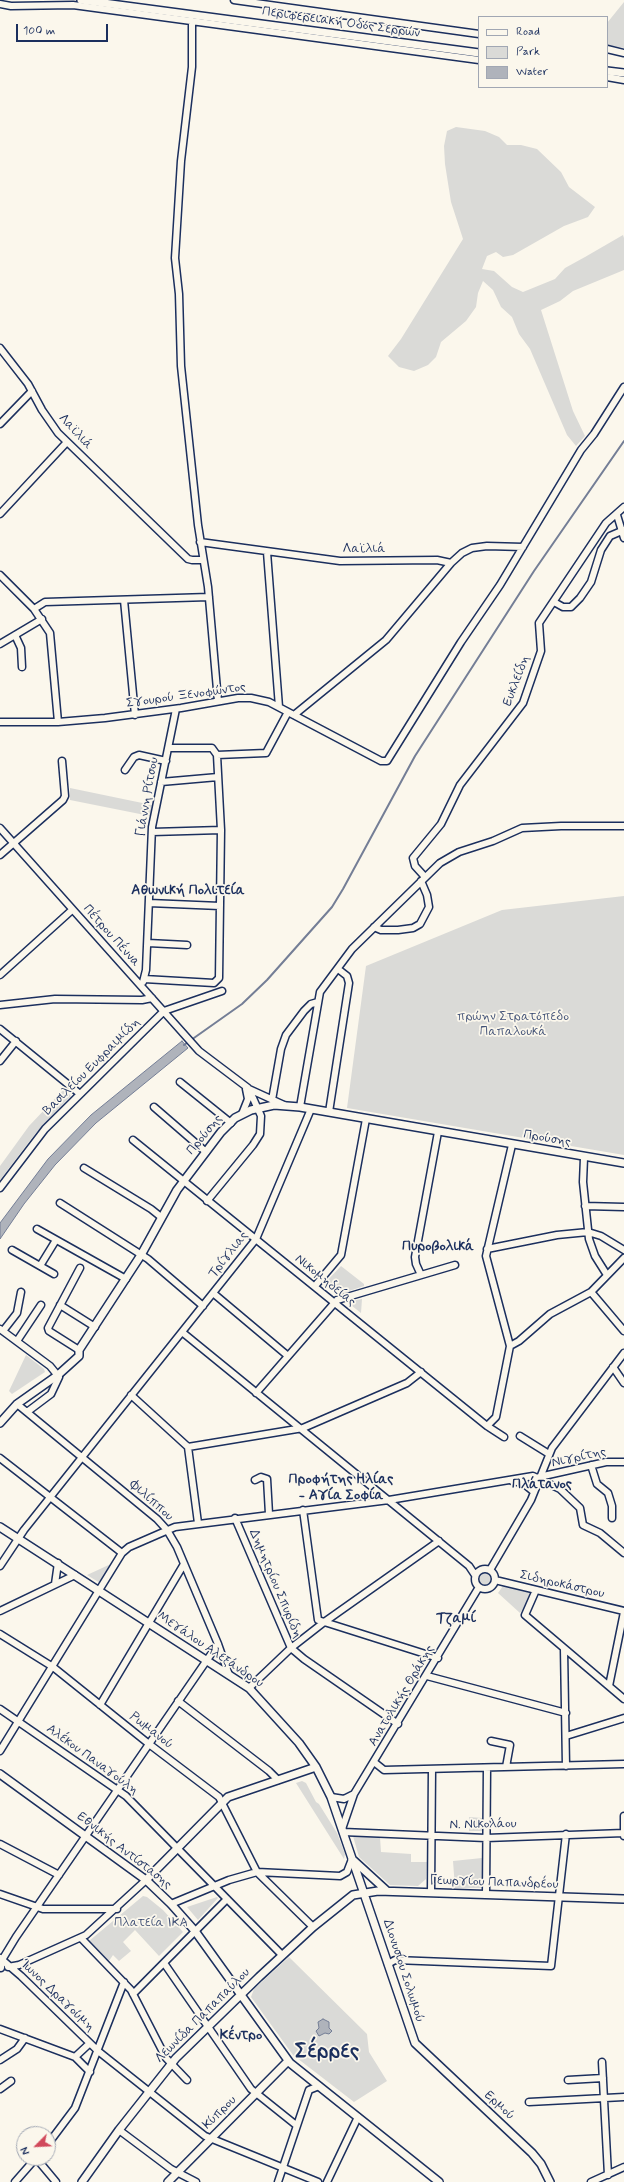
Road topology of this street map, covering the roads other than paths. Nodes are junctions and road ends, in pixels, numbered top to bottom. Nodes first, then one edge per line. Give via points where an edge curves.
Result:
1 (81, 0) edge
2 (234, 0) edge
3 (3, 4) edge
4 (192, 21) junction
5 (478, 34) edge
6 (608, 49) edge
7 (478, 53) edge
8 (624, 53) edge
9 (478, 60) edge
10 (608, 70) edge
11 (624, 73) edge
12 (608, 77) edge
13 (624, 80) edge
14 (0, 348) edge
15 (624, 387) edge
16 (32, 391) junction
17 (0, 424) edge
18 (67, 442) junction
19 (624, 507) edge
20 (0, 514) edge
21 (617, 515) junction
22 (623, 530) edge
23 (624, 538) edge
24 (200, 542) junction
25 (523, 547) junction
26 (267, 552) junction
27 (203, 560) junction
28 (451, 564) junction
29 (0, 575) edge
30 (209, 597) junction
31 (124, 600) junction
32 (554, 602) junction
33 (34, 609) junction
34 (42, 619) junction
35 (15, 635) junction
36 (0, 644) edge
37 (22, 667) dead end
38 (218, 701) junction
39 (279, 708) junction
40 (176, 709) junction
41 (291, 714) junction
42 (135, 715) junction
43 (0, 722) edge
44 (58, 722) junction
45 (169, 748) junction
46 (217, 755) junction
47 (62, 761) dead end
48 (166, 761) junction
49 (125, 770) dead end
50 (218, 777) junction
51 (161, 782) junction
52 (624, 826) edge
53 (0, 828) edge
54 (221, 830) junction
55 (152, 832) junction
56 (13, 843) junction
57 (0, 855) edge
58 (423, 879) junction
59 (149, 903) junction
60 (220, 906) junction
61 (72, 910) junction
62 (374, 927) junction
63 (148, 943) junction
64 (187, 945) dead end
65 (338, 969) junction
66 (0, 975) edge
67 (144, 979) junction
68 (141, 985) junction
69 (222, 991) dead end
70 (152, 998) junction
71 (318, 1002) junction
72 (0, 1005) edge
73 (164, 1011) junction
74 (0, 1029) edge
75 (16, 1042) junction
76 (0, 1061) edge
77 (180, 1082) dead end
78 (241, 1084) junction
79 (248, 1088) junction
80 (80, 1094) junction
81 (272, 1100) junction
82 (286, 1106) junction
83 (154, 1107) dead end
84 (258, 1107) junction
85 (300, 1107) junction
86 (311, 1109) junction
87 (329, 1112) junction
88 (242, 1114) junction
89 (366, 1119) junction
90 (231, 1123) junction
91 (438, 1132) junction
92 (133, 1140) dead end
93 (512, 1145) junction
94 (206, 1152) junction
95 (584, 1158) junction
96 (624, 1163) edge
97 (84, 1168) dead end
98 (183, 1182) junction
99 (0, 1187) edge
100 (207, 1200) junction
101 (60, 1203) dead end
102 (585, 1206) junction
103 (624, 1207) edge
104 (161, 1217) junction
105 (37, 1229) dead end
106 (588, 1232) junction
107 (256, 1239) junction
108 (56, 1240) junction
109 (487, 1249) junction
110 (12, 1250) dead end
111 (624, 1250) edge
112 (141, 1254) junction
113 (624, 1258) edge
114 (455, 1265) dead end
115 (40, 1266) junction
116 (80, 1268) dead end
117 (54, 1274) dead end
118 (420, 1275) junction
119 (607, 1275) junction
120 (126, 1279) junction
121 (315, 1286) junction
122 (21, 1292) dead end
123 (591, 1292) junction
124 (213, 1293) junction
125 (334, 1302) junction
126 (41, 1305) dead end
127 (60, 1305) junction
128 (203, 1306) junction
129 (95, 1327) junction
130 (2, 1330) edge
131 (624, 1331) edge
132 (182, 1332) junction
133 (17, 1341) junction
134 (510, 1346) junction
135 (79, 1350) junction
136 (624, 1353) edge
137 (288, 1356) junction
138 (613, 1366) junction
139 (421, 1372) junction
140 (58, 1375) junction
141 (624, 1383) edge
142 (256, 1393) junction
143 (131, 1395) junction
144 (17, 1404) junction
145 (27, 1412) junction
146 (0, 1424) edge
147 (487, 1426) junction
148 (300, 1428) junction
149 (520, 1436) dead end
150 (504, 1437) dead end
151 (188, 1447) junction
152 (549, 1454) junction
153 (82, 1457) junction
154 (0, 1458) edge
155 (624, 1462) edge
156 (592, 1465) junction
157 (539, 1477) junction
158 (255, 1480) dead end
159 (507, 1481) junction
160 (534, 1492) junction
161 (50, 1497) junction
162 (389, 1500) junction
163 (303, 1510) junction
164 (270, 1514) junction
165 (235, 1518) junction
166 (612, 1518) dead end
167 (198, 1523) junction
168 (0, 1527) edge
169 (167, 1530) junction
170 (17, 1539) junction
171 (439, 1541) junction
172 (122, 1553) junction
173 (624, 1553) edge
174 (58, 1563) junction
175 (184, 1564) junction
176 (0, 1566) edge
177 (490, 1570) junction
178 (75, 1575) junction
179 (475, 1575) junction
180 (495, 1580) junction
181 (55, 1584) junction
182 (479, 1587) junction
183 (99, 1590) junction
184 (536, 1590) junction
185 (0, 1611) edge
186 (624, 1611) edge
187 (149, 1622) junction
188 (323, 1623) junction
189 (0, 1634) edge
190 (218, 1644) junction
191 (291, 1648) junction
192 (564, 1649) junction
193 (438, 1658) junction
194 (206, 1660) junction
195 (53, 1667) junction
196 (229, 1675) junction
197 (427, 1676) junction
198 (609, 1686) junction
199 (248, 1688) junction
200 (624, 1699) edge
201 (178, 1701) junction
202 (100, 1705) junction
203 (0, 1709) edge
204 (566, 1712) junction
205 (624, 1718) edge
206 (19, 1721) junction
207 (398, 1724) junction
208 (566, 1736) junction
209 (491, 1741) dead end
210 (149, 1744) junction
211 (0, 1751) edge
212 (374, 1762) junction
213 (624, 1764) edge
214 (566, 1766) junction
215 (316, 1767) junction
216 (506, 1767) junction
217 (487, 1768) junction
218 (432, 1769) junction
219 (0, 1774) edge
220 (278, 1780) junction
221 (118, 1790) junction
222 (354, 1794) junction
223 (331, 1797) junction
224 (222, 1802) junction
225 (624, 1816) edge
226 (343, 1830) junction
227 (624, 1833) edge
228 (566, 1834) junction
229 (86, 1836) junction
230 (431, 1836) junction
231 (624, 1837) edge
232 (486, 1838) junction
233 (0, 1844) edge
234 (178, 1847) junction
235 (352, 1859) junction
236 (257, 1872) junction
237 (59, 1875) junction
238 (146, 1880) junction
239 (215, 1886) junction
240 (387, 1891) junction
241 (364, 1892) junction
242 (431, 1892) junction
243 (0, 1894) edge
244 (486, 1894) junction
245 (559, 1897) junction
246 (227, 1898) junction
247 (624, 1899) edge
248 (171, 1904) junction
249 (36, 1908) junction
250 (117, 1909) junction
251 (313, 1927) junction
252 (195, 1931) junction
253 (81, 1938) junction
254 (282, 1955) junction
255 (1, 1959) edge
256 (164, 1963) junction
257 (388, 1964) junction
258 (11, 1967) junction
259 (0, 1969) edge
260 (124, 1982) junction
261 (133, 1994) junction
262 (240, 1994) junction
263 (207, 2026) junction
264 (0, 2029) edge
265 (25, 2038) junction
266 (90, 2043) junction
267 (98, 2051) junction
268 (425, 2054) joint
269 (75, 2057) junction
270 (0, 2060) edge
271 (288, 2061) junction
272 (602, 2062) dead end
273 (170, 2064) junction
274 (90, 2072) junction
275 (603, 2078) junction
276 (187, 2080) dead end
277 (568, 2080) dead end
278 (11, 2082) dead end
279 (319, 2086) junction
280 (0, 2089) edge
281 (149, 2092) junction
282 (256, 2094) junction
283 (624, 2097) edge
284 (604, 2098) junction
285 (529, 2102) dead end
286 (358, 2117) junction
287 (296, 2125) junction
288 (119, 2130) junction
289 (56, 2134) edge
290 (210, 2140) junction
291 (29, 2166) edge
292 (43, 2166) edge
293 (624, 2167) edge
294 (283, 2168) junction
295 (178, 2174) junction
296 (608, 2175) junction
297 (15, 2182) edge
298 (56, 2182) edge
299 (82, 2182) edge
300 (168, 2182) edge
301 (196, 2182) edge
302 (278, 2182) edge
303 (318, 2182) edge
304 (326, 2182) edge
305 (439, 2182) edge
306 (550, 2182) edge
307 (591, 2182) edge

1 - 7 main road, Περιφερειακή Οδός Σερρών
2 - 5 street
3 - 4 street via 62,4
4 - 9 street
4 - 24 street via 192,68 174,254 179,294 182,366
6 - 8 street
10 - 11 main road
12 - 13 street
14 - 16 street, Λαϊλιά
15 - 25 street via 581,450
16 - 17 street
16 - 18 street, Λαϊλιά via 53,426
18 - 20 street
18 - 27 street, Λαϊλιά via 188,558
19 - 21 street, Ευκλείδη
21 - 22 street
21 - 32 street, Ευκλείδη via 606,523
22 - 23 street
22 - 32 street via 610,536 601,550 591,582 580,598 571,607 563,607
24 - 26 street, Λαϊλιά
24 - 27 street
25 - 28 street via 475,548 464,552
25 - 41 street, Σγουρού Ξενοφώντος via 389,759 384,762
26 - 28 street, Λαϊλιά via 340,561 438,560
26 - 39 street
27 - 30 street
28 - 41 street via 386,640
29 - 33 street
30 - 31 street
30 - 38 street
31 - 33 street via 45,602
31 - 42 street
32 - 58 street, Ευκλείδη via 539,625 541,650 523,703 460,785 441,824 413,858
33 - 34 street
34 - 35 street
34 - 44 street via 50,637
35 - 36 street
35 - 37 street via 21,648
38 - 39 street, Σγουρού Ξενοφώντος via 251,698 264,700
38 - 40 street, Σγουρού Ξενοφώντος
39 - 41 street, Σγουρού Ξενοφώντος
40 - 42 street, Σγουρού Ξενοφώντος
40 - 45 street, Γιάννη Ρίτσου
41 - 46 street via 266,753
42 - 44 street, Σγουρού Ξενοφώντος
43 - 44 street, Σγουρού Ξενοφώντος
45 - 46 street via 212,748
45 - 48 street, Γιάννη Ρίτσου
46 - 50 street
47 - 56 street via 64,798
48 - 49 street via 139,755 134,757
48 - 51 street, Γιάννη Ρίτσου
50 - 51 street
50 - 54 street
51 - 55 street, Γιάννη Ρίτσου
52 - 58 street via 522,828 448,857
53 - 56 street, Πέτρου Πέννα
54 - 55 street
54 - 60 street
55 - 59 street, Γιάννη Ρίτσου
56 - 57 street
56 - 61 street, Πέτρου Πέννα
58 - 62 street
58 - 62 street via 430,907 420,924 413,928 398,930 381,930
59 - 60 street
59 - 63 street, Γιάννη Ρίτσου
60 - 67 street via 220,978 216,983
61 - 66 street
61 - 68 street, Πέτρου Πέννα
62 - 65 street via 352,949
63 - 64 street
63 - 67 street, Γιάννη Ρίτσου
65 - 71 street via 322,989
65 - 87 street via 347,976 349,983
67 - 68 street, Γιάννη Ρίτσου
68 - 70 street, Πέτρου Πέννα
69 - 73 street, Βασιλείου Ευφραιμίδη
70 - 72 street via 66,999
70 - 73 street, Πέτρου Πέννα
71 - 81 street via 304,1011 286,1035
71 - 85 street
73 - 78 street, Πέτρου Πέννα via 207,1059
73 - 80 street, Βασιλείου Ευφραιμίδη
74 - 75 street
75 - 76 street
75 - 80 street
77 - 90 street
78 - 79 street, Πέτρου Πέννα
78 - 88 street via 248,1099
79 - 81 street, Πέτρου Πέννα
79 - 84 street
80 - 99 street, Βασιλείου Ευφραιμίδη via 40,1134
81 - 82 street, Πέτρου Πέννα
82 - 84 main road, Προύσης
82 - 85 main road, Προύσης
83 - 94 street
84 - 88 main road, Προύσης
84 - 100 street via 262,1128 257,1140
85 - 86 main road, Προύσης
86 - 87 main road, Προύσης
86 - 107 street, Τρίγλιας
87 - 89 main road, Προύσης
88 - 90 main road, Προύσης
89 - 91 main road, Προύσης
89 - 121 street via 342,1255
90 - 94 main road, Προύσης
91 - 93 main road, Προύσης
91 - 118 street via 415,1260
92 - 98 street, Νικομηδείας
93 - 95 main road, Προύσης
93 - 109 street
94 - 98 main road, Προύσης
95 - 96 main road, Προύσης
95 - 102 street
97 - 104 street
98 - 100 street, Νικομηδείας
98 - 104 main road, Προύσης
100 - 107 street, Νικομηδείας
101 - 112 street
102 - 103 street
102 - 106 street
104 - 112 main road, Προύσης
105 - 108 street
106 - 109 street via 557,1235
106 - 111 street via 601,1236
106 - 119 street via 592,1249
107 - 121 street, Νικομηδείας
107 - 124 street, Τρίγλιας
108 - 115 street
108 - 120 street
109 - 134 street via 487,1264
110 - 115 street
112 - 120 main road, Προύσης
112 - 128 street
113 - 119 street
114 - 118 street
115 - 117 street
116 - 127 street
118 - 125 street
119 - 123 street
120 - 129 main road, Προύσης
121 - 125 street, Νικομηδείας
122 - 130 street via 19,1310
123 - 131 street
123 - 134 street via 552,1313
124 - 128 street, Τρίγλιας
124 - 137 street
125 - 137 street
125 - 139 street, Νικομηδείας
126 - 133 street
127 - 129 street
127 - 135 street via 48,1328 49,1331
128 - 132 street, Τρίγλιας
129 - 135 main road, Προύσης
130 - 133 street
132 - 142 street
132 - 143 street, Τρίγλιας
133 - 140 street
134 - 147 street via 496,1417
135 - 140 main road, Προύσης via 79,1356
136 - 138 street
137 - 142 street
138 - 141 street
138 - 152 street
139 - 147 street, Νικομηδείας
139 - 148 street via 407,1383
140 - 144 main road, Προύσης
140 - 145 street via 59,1380 53,1392
142 - 148 street
143 - 151 street
143 - 153 street, Τρίγλιας
144 - 145 street, Φιλίππου
144 - 146 main road, Προύσης
145 - 153 street, Φιλίππου
147 - 150 street, Νικομηδείας
148 - 151 street
148 - 162 street
149 - 152 street
151 - 167 street
152 - 157 street
153 - 161 street, Τρίγλιας
153 - 169 street, Φιλίππου
154 - 161 street
155 - 156 street, Νιγρίτης
156 - 157 street, Νιγρίτης
156 - 166 street via 598,1484 608,1493
157 - 159 street, Νιγρίτης via 529,1476
157 - 160 street
157 - 173 street via 560,1489 576,1504 580,1509 584,1527 600,1533
158 - 164 street via 260,1477 267,1479
159 - 160 street via 521,1482
159 - 162 street, Νιγρίτης
160 - 177 street
161 - 170 street, Τρίγλιας
161 - 172 street
162 - 163 street, Νιγρίτης
162 - 171 street
163 - 164 street, Νιγρίτης
163 - 188 street via 317,1615 318,1620
164 - 165 street, Νιγρίτης
165 - 167 street, Νιγρίτης
165 - 191 street, Δημητρίου Σπυρίδη
167 - 169 street, Νιγρίτης
168 - 170 main road, Μεγάλου Αλεξάνδρου
169 - 172 street, Νιγρίτης via 129,1547
169 - 175 street, Φιλίππου
170 - 174 main road, Μεγάλου Αλεξάνδρου
170 - 176 street, Τρίγλιας
171 - 179 street via 471,1568
171 - 188 street
172 - 183 street
174 - 178 main road, Μεγάλου Αλεξάνδρου
174 - 181 street
175 - 187 street
175 - 190 street, Φιλίππου
177 - 179 street via 480,1569
177 - 180 street
178 - 181 street
178 - 183 main road, Μεγάλου Αλεξάνδρου
179 - 182 street via 475,1582
180 - 182 street via 488,1588
180 - 184 street, Σιδηροκάστρου
181 - 185 street
182 - 193 street, Ανατολικής Θράκης
183 - 187 main road, Μεγάλου Αλεξάνδρου
183 - 195 street
184 - 186 street, Σιδηροκάστρου
184 - 192 street via 524,1615
186 - 198 street
187 - 194 main road, Μεγάλου Αλεξάνδρου
187 - 202 street
188 - 191 street
188 - 193 street
189 - 195 street, Ρωμανού
190 - 194 street
190 - 196 street, Φιλίππου
191 - 199 street
191 - 207 street, Δημητρίου Σπυρίδη
192 - 198 street
192 - 204 street
193 - 197 street, Ανατολικής Θράκης
194 - 196 main road, Μεγάλου Αλεξάνδρου
194 - 201 street
195 - 202 street, Ρωμανού
195 - 206 street
196 - 199 main road, Μεγάλου Αλεξάνδρου
197 - 204 street
197 - 207 street, Ανατολικής Θράκης
198 - 200 street
199 - 215 main road, Μεγάλου Αλεξάνδρου via 299,1743
201 - 210 street
201 - 220 street
202 - 210 street, Ρωμανού
203 - 206 street, Αλέκου Παναγούλη
204 - 208 street
205 - 208 street
206 - 211 street
206 - 221 street, Αλέκου Παναγούλη
207 - 212 street, Ανατολικής Θράκης
208 - 214 street
209 - 216 street via 510,1745
210 - 221 street
210 - 224 street, Ρωμανού via 217,1795
212 - 218 street via 384,1770
212 - 222 street, Ανατολικής Θράκης
213 - 214 street
214 - 216 street
215 - 220 main road
215 - 223 main road, Μεγάλου Αλεξάνδρου
216 - 217 street
217 - 218 street
217 - 232 street
218 - 230 street
219 - 229 main road, Εθνικής Αντίστασης
220 - 224 main road via 231,1796
221 - 229 street
221 - 234 street, Αλέκου Παναγούλη
222 - 223 street via 344,1799
222 - 226 street, Ανατολικής Θράκης
223 - 226 main road, Μεγάλου Αλεξάνδρου
224 - 234 main road
224 - 236 street, Ρωμανού
225 - 227 street
226 - 230 street, Ν. Νικολάου
226 - 235 main road, Μεγάλου Αλεξάνδρου
227 - 228 street, Ν. Νικολάου
227 - 231 street
228 - 232 street, Ν. Νικολάου
228 - 245 street
229 - 237 street
229 - 238 main road, Εθνικής Αντίστασης
230 - 232 street, Ν. Νικολάου
230 - 242 street
232 - 244 street
233 - 237 street
234 - 238 main road
234 - 239 street, Αλέκου Παναγούλη
235 - 236 street via 348,1871 340,1876
235 - 240 main road
235 - 241 main road, Μεγάλου Αλεξάνδρου
236 - 239 street
236 - 251 street, Ρωμανού
237 - 249 street
238 - 248 main road, Εθνικής Αντίστασης
238 - 250 street
239 - 246 street, Αλέκου Παναγούλη
239 - 248 street
240 - 241 main road, Γεωργίου Παπανδρέου
240 - 242 main road, Γεωργίου Παπανδρέου
241 - 251 main road, Λεωνίδα Παπαπαύλου via 348,1898
241 - 257 main road, Διονυσίου Σολωμού
242 - 244 main road, Γεωργίου Παπανδρέου
243 - 249 street
244 - 245 main road, Γεωργίου Παπανδρέου
245 - 247 main road, Γεωργίου Παπανδρέου
245 - 257 street via 551,1966 395,1960
246 - 252 street
246 - 254 street, Αλέκου Παναγούλη
248 - 252 main road, Εθνικής Αντίστασης
249 - 250 street
249 - 255 street
250 - 253 street
251 - 254 main road, Λεωνίδα Παπαπαύλου
252 - 256 street
252 - 262 main road, Εθνικής Αντίστασης
253 - 258 street
253 - 260 street
254 - 262 main road, Λεωνίδα Παπαπαύλου
255 - 258 street, Ίωνος Δραγούμη
255 - 259 street
256 - 261 street
256 - 263 street
257 - 268 main road, Διονυσίου Σολωμού via 413,2040
258 - 259 street
258 - 266 street, Ίωνος Δραγούμη
260 - 261 street
260 - 267 street
261 - 273 street
262 - 263 main road, Λεωνίδα Παπαπαύλου
262 - 271 main road, Εθνικής Αντίστασης
263 - 273 main road, Λεωνίδα Παπαπαύλου
263 - 282 street
264 - 265 street
265 - 269 street
265 - 270 street via 17,2049
266 - 267 street, Ίωνος Δραγούμη
266 - 269 street
267 - 274 street
267 - 281 street, Ίωνος Δραγούμη
268 - 306 main road, Ερμού via 532,2153
269 - 274 street
271 - 279 main road, Εθνικής Αντίστασης
271 - 282 main road, Κύπρου
272 - 275 street
273 - 276 street
273 - 281 main road, Λεωνίδα Παπαπαύλου
274 - 289 street via 73,2112
275 - 277 street
275 - 284 street
278 - 280 street
279 - 286 main road, Εθνικής Αντίστασης
279 - 287 street via 309,2090
281 - 288 main road, Λεωνίδα Παπαπαύλου
281 - 290 street, Ίωνος Δραγούμη
282 - 287 street
282 - 290 main road, Κύπρου
283 - 284 street
284 - 285 street
284 - 296 street
286 - 304 street
286 - 305 main road, Εθνικής Αντίστασης
287 - 294 street
288 - 295 street
288 - 299 main road, Λεωνίδα Παπαπαύλου
290 - 294 street, Ίωνος Δραγούμη
290 - 295 main road, Κύπρου
291 - 297 street
292 - 298 street
293 - 296 street
294 - 302 street
294 - 303 street, Ίωνος Δραγούμη
295 - 300 main road, Κύπρου
295 - 301 street
296 - 307 street

